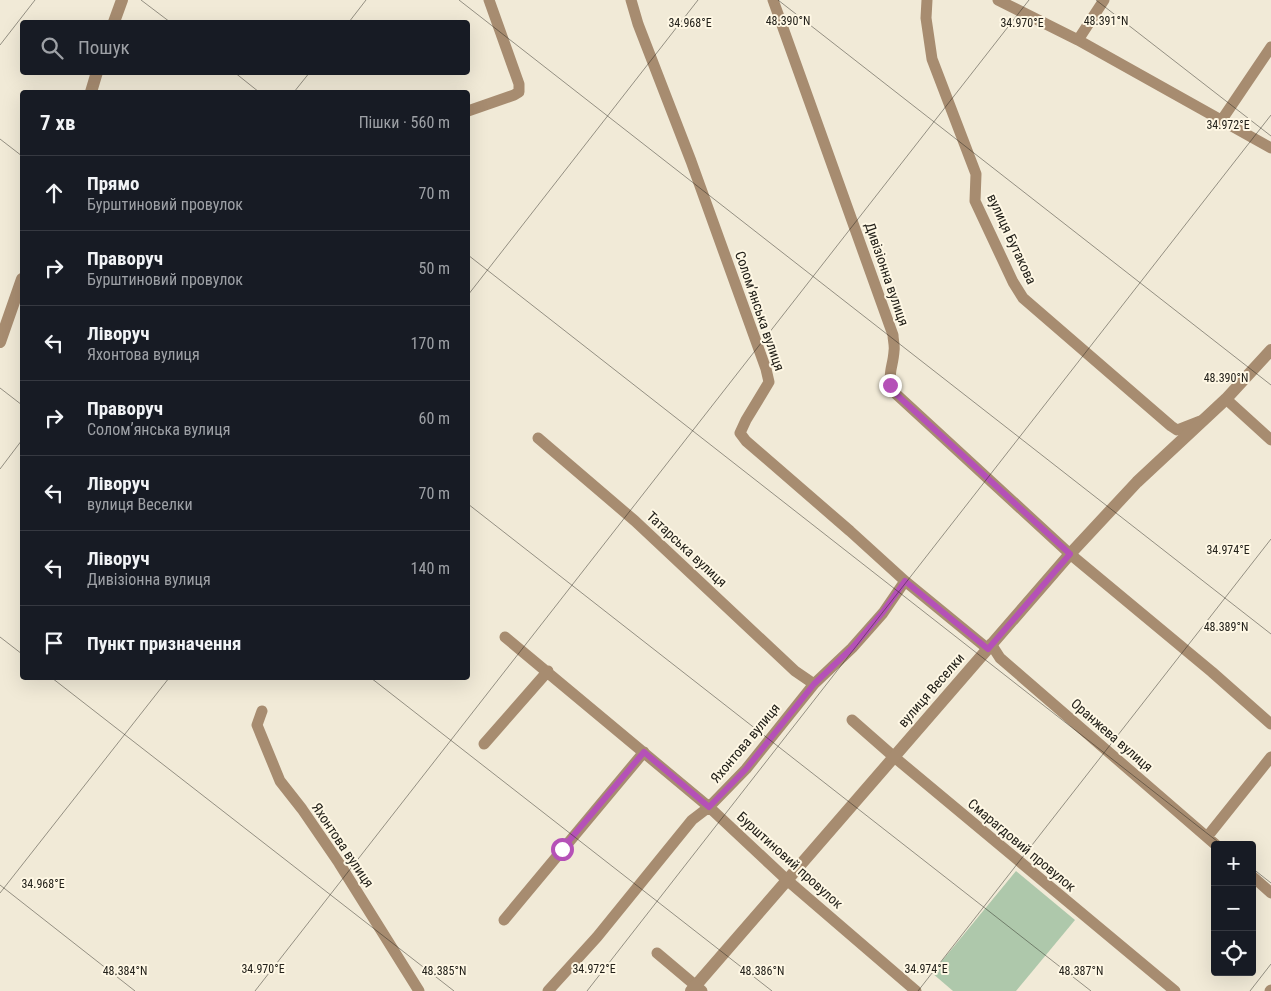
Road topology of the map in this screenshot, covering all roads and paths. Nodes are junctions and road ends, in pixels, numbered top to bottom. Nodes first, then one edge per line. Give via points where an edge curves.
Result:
1 (122, 0) edge
2 (488, 0) edge
3 (631, 0) edge
4 (773, 0) edge
5 (927, 0) edge
6 (998, 0) edge
7 (1104, 0) edge
8 (115, 20) edge
9 (1078, 40) junction
10 (1271, 47) edge
11 (96, 75) edge
12 (91, 90) edge
13 (470, 110) edge
14 (1221, 121) junction
15 (1271, 148) edge
16 (20, 285) edge
17 (0, 342) edge
18 (1271, 350) edge
19 (1226, 399) junction
20 (1204, 419) junction
21 (538, 438) dead end
22 (1271, 440) edge
23 (1070, 554) junction
24 (905, 581) junction
25 (505, 637) dead end
26 (989, 647) junction
27 (548, 671) junction
28 (814, 684) junction
29 (262, 711) dead end
30 (852, 720) dead end
31 (1271, 724) edge
32 (484, 744) dead end
33 (644, 752) junction
34 (893, 756) junction
35 (1271, 757) edge
36 (709, 807) junction
37 (1207, 836) junction
38 (1212, 841) edge
39 (787, 880) junction
40 (1256, 880) edge
41 (1271, 893) edge
42 (504, 920) dead end
43 (658, 953) dead end
44 (696, 989) edge
45 (419, 991) edge
46 (548, 991) edge
47 (916, 991) edge
48 (1175, 991) edge

1 - 8 street
2 - 13 street via 519,84 519,92
3 - 24 street, Соломʼянська вулиця via 766,369 769,382 740,433
4 - 23 street, Дивізіонна вулиця via 893,335 890,385
5 - 20 street, вулиця Бутакова via 926,18 932,59 976,174 975,201 1023,298 1171,426 1177,430
6 - 9 street
7 - 9 street
9 - 14 street
10 - 14 street
11 - 12 street
14 - 15 street
16 - 17 street
18 - 19 street, вулиця Веселки
19 - 20 street, вулиця Веселки
19 - 22 street
20 - 23 street, вулиця Веселки via 1137,482
21 - 28 street, Татарська вулиця via 635,521 795,671
23 - 26 street, вулиця Веселки
23 - 31 street
24 - 26 street, Соломʼянська вулиця
24 - 28 street, Яхонтова вулиця via 852,648
25 - 27 street, Бурштиновий провулок
26 - 34 street, вулиця Веселки
26 - 37 street, Оранжева вулиця
27 - 32 street
27 - 33 street, Бурштиновий провулок
28 - 36 street, Яхонтова вулиця via 746,769
29 - 45 street, Яхонтова вулиця via 257,725 280,781 340,863
30 - 34 street, Смарагдовий провулок
33 - 36 street, Бурштиновий провулок
33 - 42 street
34 - 39 street, вулиця Веселки
34 - 48 street, Смарагдовий провулок
35 - 37 street
36 - 39 street, Бурштиновий провулок
36 - 46 street, Яхонтова вулиця via 692,820 598,937
37 - 38 street, Оранжева вулиця
39 - 44 street, вулиця Веселки
39 - 47 street, Бурштиновий провулок
40 - 41 street
43 - 44 street

